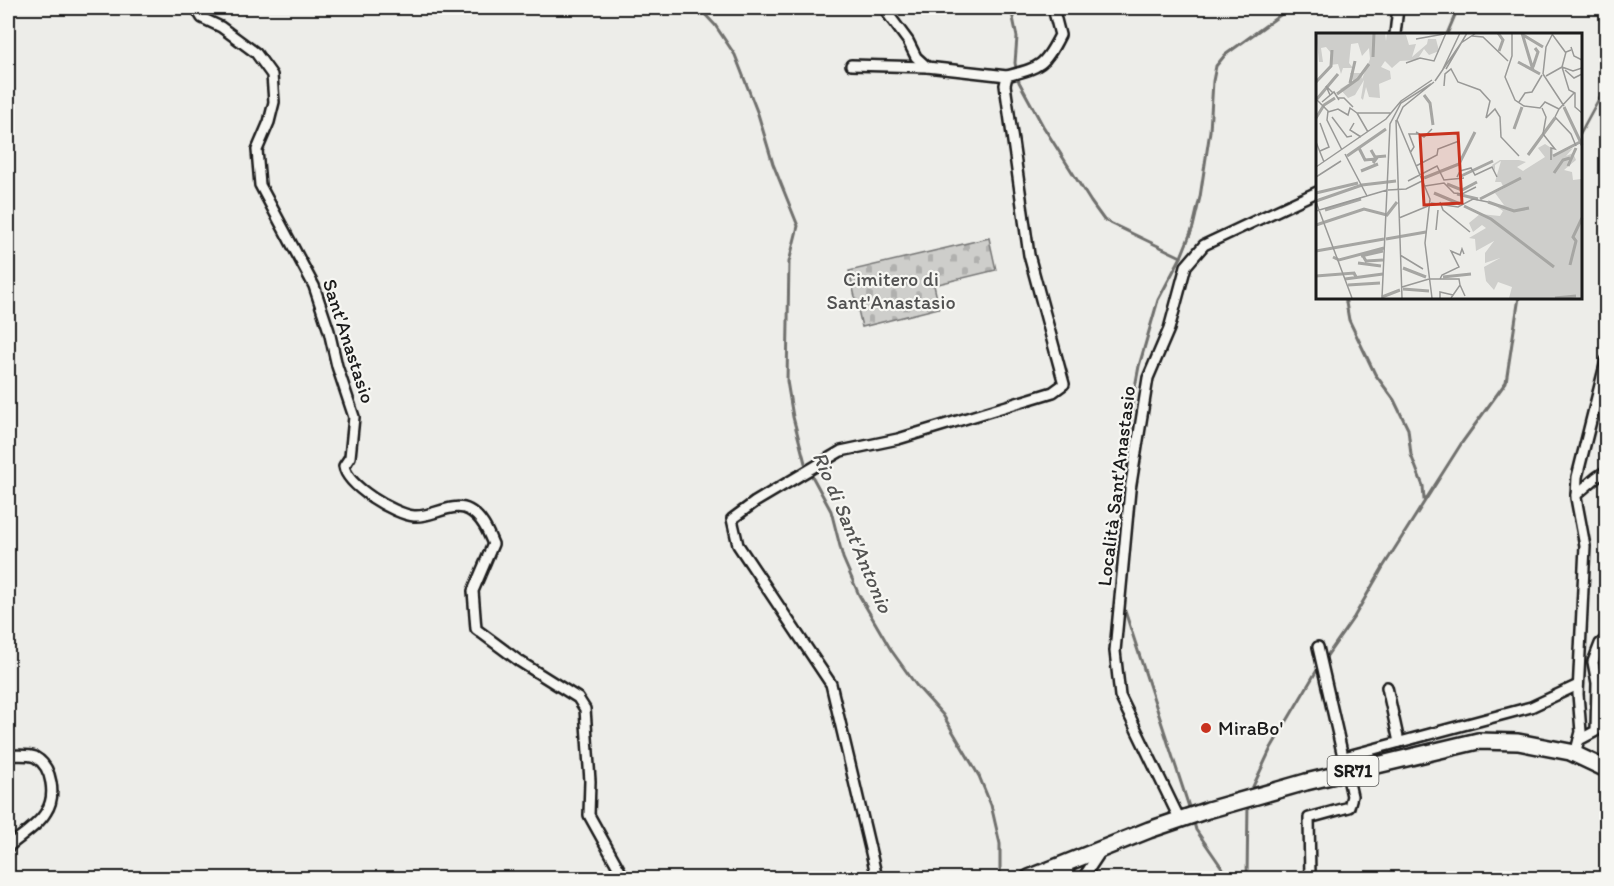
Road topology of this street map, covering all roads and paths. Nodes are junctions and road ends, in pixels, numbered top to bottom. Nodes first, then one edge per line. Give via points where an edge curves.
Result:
1 (196, 8) edge
2 (887, 8) edge
3 (1053, 8) edge
4 (1398, 8) edge
5 (1395, 33) edge
6 (851, 64) dead end
7 (927, 67) junction
8 (1007, 76) junction
9 (1316, 192) edge
10 (1606, 361) edge
11 (1606, 471) edge
12 (1576, 495) junction
13 (1606, 639) edge
14 (1318, 647) dead end
15 (1578, 685) junction
16 (1387, 687) dead end
17 (1399, 742) junction
18 (1577, 747) junction
19 (8, 755) edge
20 (1346, 765) junction
21 (1606, 769) edge
22 (1180, 820) junction
23 (8, 847) edge
24 (1103, 848) junction
25 (1066, 862) junction
26 (624, 879) edge
27 (877, 879) edge
28 (1029, 879) edge
29 (1058, 879) edge
30 (1072, 879) edge
31 (1083, 879) edge
32 (1310, 879) edge

1 - 26 street, Sant'Anastasio via 202,18 256,53 272,75 273,102 257,150 260,185 314,286 329,331 354,417 345,474 392,509 415,516 468,509 480,519 493,544 473,591 476,629 578,698 585,709 589,815
2 - 7 street via 916,57
3 - 8 street via 1060,35 1054,46 1039,67
4 - 5 street
6 - 7 street
7 - 8 street
8 - 27 street via 1005,85 1029,255 1064,384 1053,392 898,440 840,451 732,519 738,545 831,684
9 - 22 street, Località Sant'Anastasio via 1204,245 1186,266 1169,328 1148,378 1130,490 1115,651 1120,696
10 - 12 street
11 - 12 street
12 - 15 street via 1585,546
13 - 18 street via 1593,662 1597,683 1596,731
14 - 20 street
15 - 17 street via 1531,707
15 - 18 street via 1581,732
16 - 17 street
17 - 20 street
18 - 20 main road, SR71 via 1478,741
18 - 21 main road, SR71
19 - 23 street via 33,756 42,762 53,797 45,814
20 - 22 main road, SR71
20 - 32 street via 1352,795 1349,807 1309,818
22 - 24 main road, SR71
24 - 25 main road, SR71
24 - 31 street
25 - 28 main road, SR71
25 - 29 street
25 - 30 street

